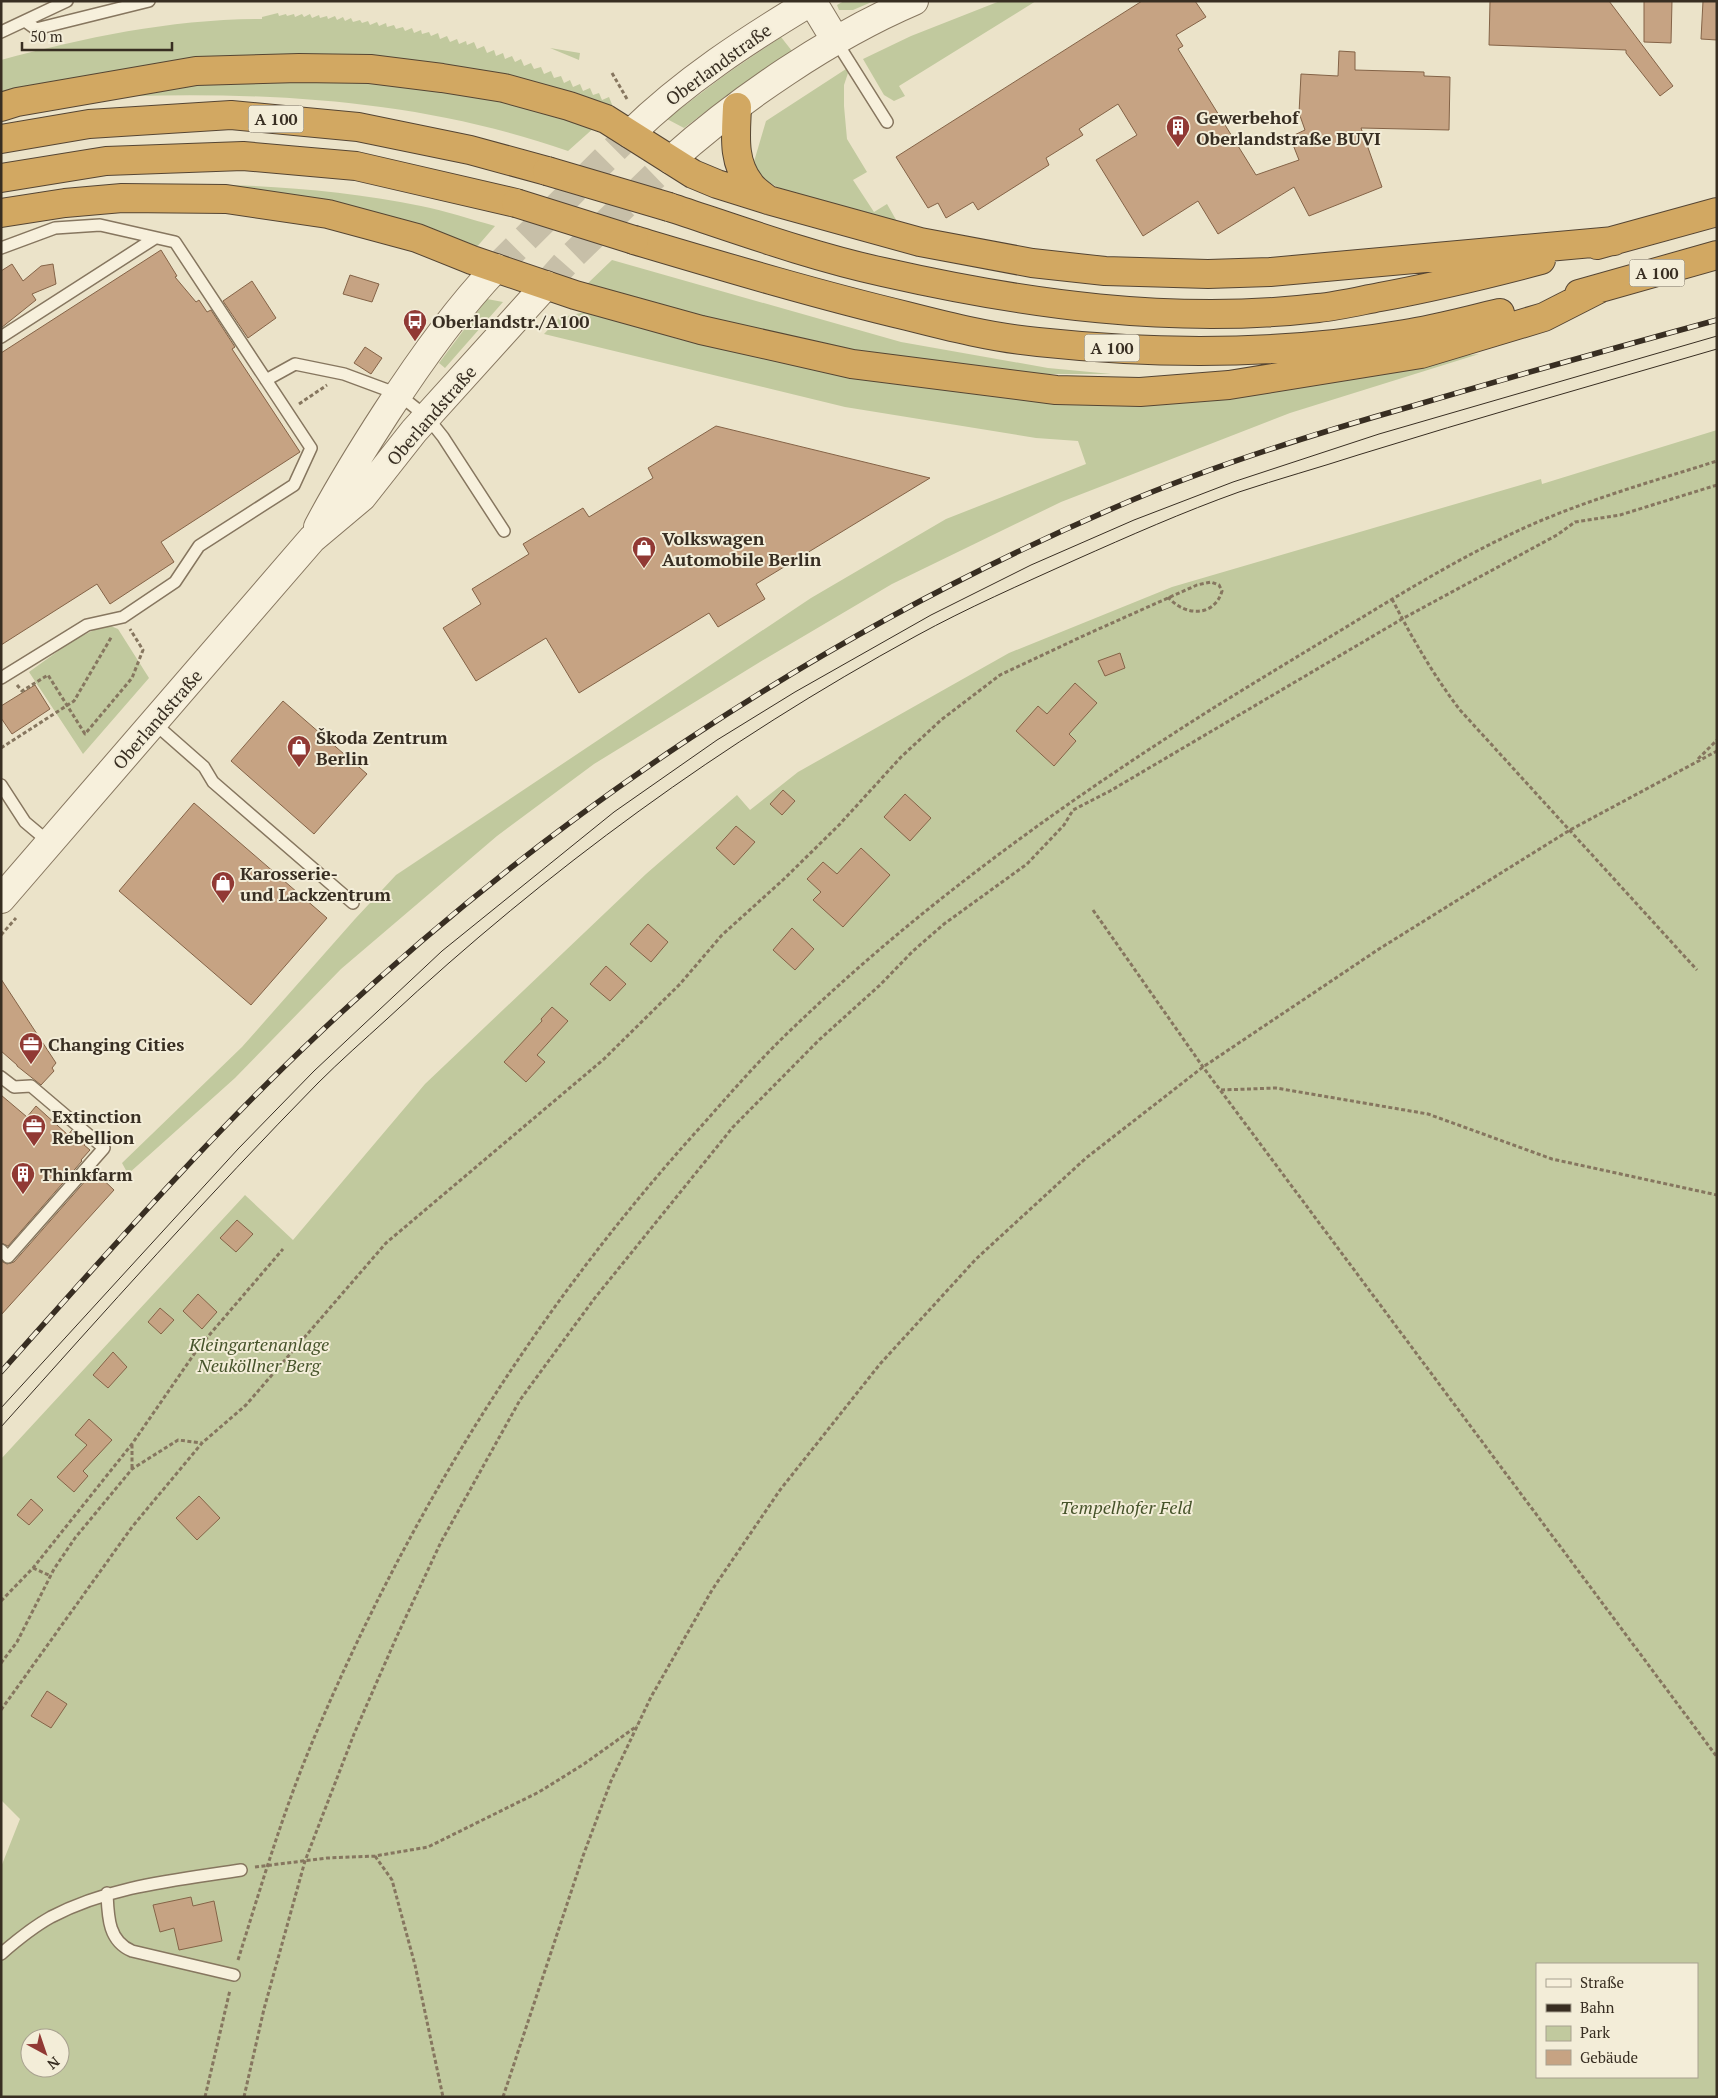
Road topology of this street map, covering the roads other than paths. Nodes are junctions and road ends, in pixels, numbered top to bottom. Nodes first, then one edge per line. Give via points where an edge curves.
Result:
1 (67, 1) edge
2 (149, 1) edge
3 (812, 1) edge
4 (914, 1) edge
5 (25, 22) junction
6 (1, 32) edge
7 (836, 41) junction
8 (1, 107) edge
9 (738, 107) junction
10 (887, 122) dead end
11 (630, 134) junction
12 (1, 139) edge
13 (671, 160) junction
14 (1, 178) edge
15 (768, 200) junction
16 (1, 212) edge
17 (1717, 212) edge
18 (155, 238) junction
19 (1614, 241) junction
20 (1, 248) edge
21 (1717, 255) edge
22 (496, 268) junction
23 (546, 285) junction
24 (1597, 290) junction
25 (1, 337) edge
26 (266, 380) junction
27 (398, 394) junction
28 (427, 417) junction
29 (504, 531) dead end
30 (312, 539) junction
31 (4, 676) edge
32 (154, 723) junction
33 (1, 785) edge
34 (50, 843) junction
35 (1, 899) edge
36 (353, 903) dead end
37 (1, 1076) edge
38 (1, 1250) edge
39 (241, 1870) dead end
40 (107, 1894) junction
41 (1, 1954) edge
42 (234, 1975) road end

1 - 5 lane
2 - 5 lane via 36,28
3 - 7 street
3 - 11 street, Oberlandstraße via 692,81
4 - 7 street
5 - 6 lane
7 - 9 street
7 - 10 lane
8 - 11 highway via 196,71 370,69 504,88 606,119
9 - 13 street
9 - 15 highway via 736,156 750,184
11 - 13 highway
12 - 19 highway, A 100, bridge via 89,124 231,115 358,126 548,171 882,272 1026,300 1123,310 1214,315 1319,308 1420,289
13 - 15 highway via 705,180
14 - 24 highway, A 100, bridge via 106,161 243,156 356,166 516,203 796,288 954,328 1036,342 1143,350 1242,352 1316,346 1406,334
15 - 19 highway via 920,242 994,257 1070,268 1138,273 1270,272
16 - 22 highway via 122,198 226,199 328,214 417,238
17 - 19 highway, A 100
18 - 20 lane via 100,225 55,228
18 - 25 lane
18 - 26 lane via 175,242
21 - 24 highway, A 100
22 - 23 highway
22 - 27 street, Oberlandstraße via 428,350
23 - 24 highway via 701,330 852,364 1019,387 1140,392 1229,385 1421,354 1544,317
23 - 28 street, Oberlandstraße
26 - 27 lane via 295,364 344,374
26 - 31 lane via 311,448 294,485 199,546 175,582 123,617 86,625
27 - 28 lane
27 - 30 street, Oberlandstraße via 341,482
28 - 29 lane
28 - 30 street, Oberlandstraße via 362,497
30 - 32 street, Oberlandstraße
32 - 34 street, Oberlandstraße
32 - 36 lane via 204,767 213,782
33 - 34 lane via 25,822
34 - 35 street, Oberlandstraße
37 - 38 lane via 14,1087 32,1086 104,1148 8,1257
39 - 40 lane via 141,1885
40 - 41 lane via 50,1918
40 - 42 lane via 110,1923 121,1945 132,1951

